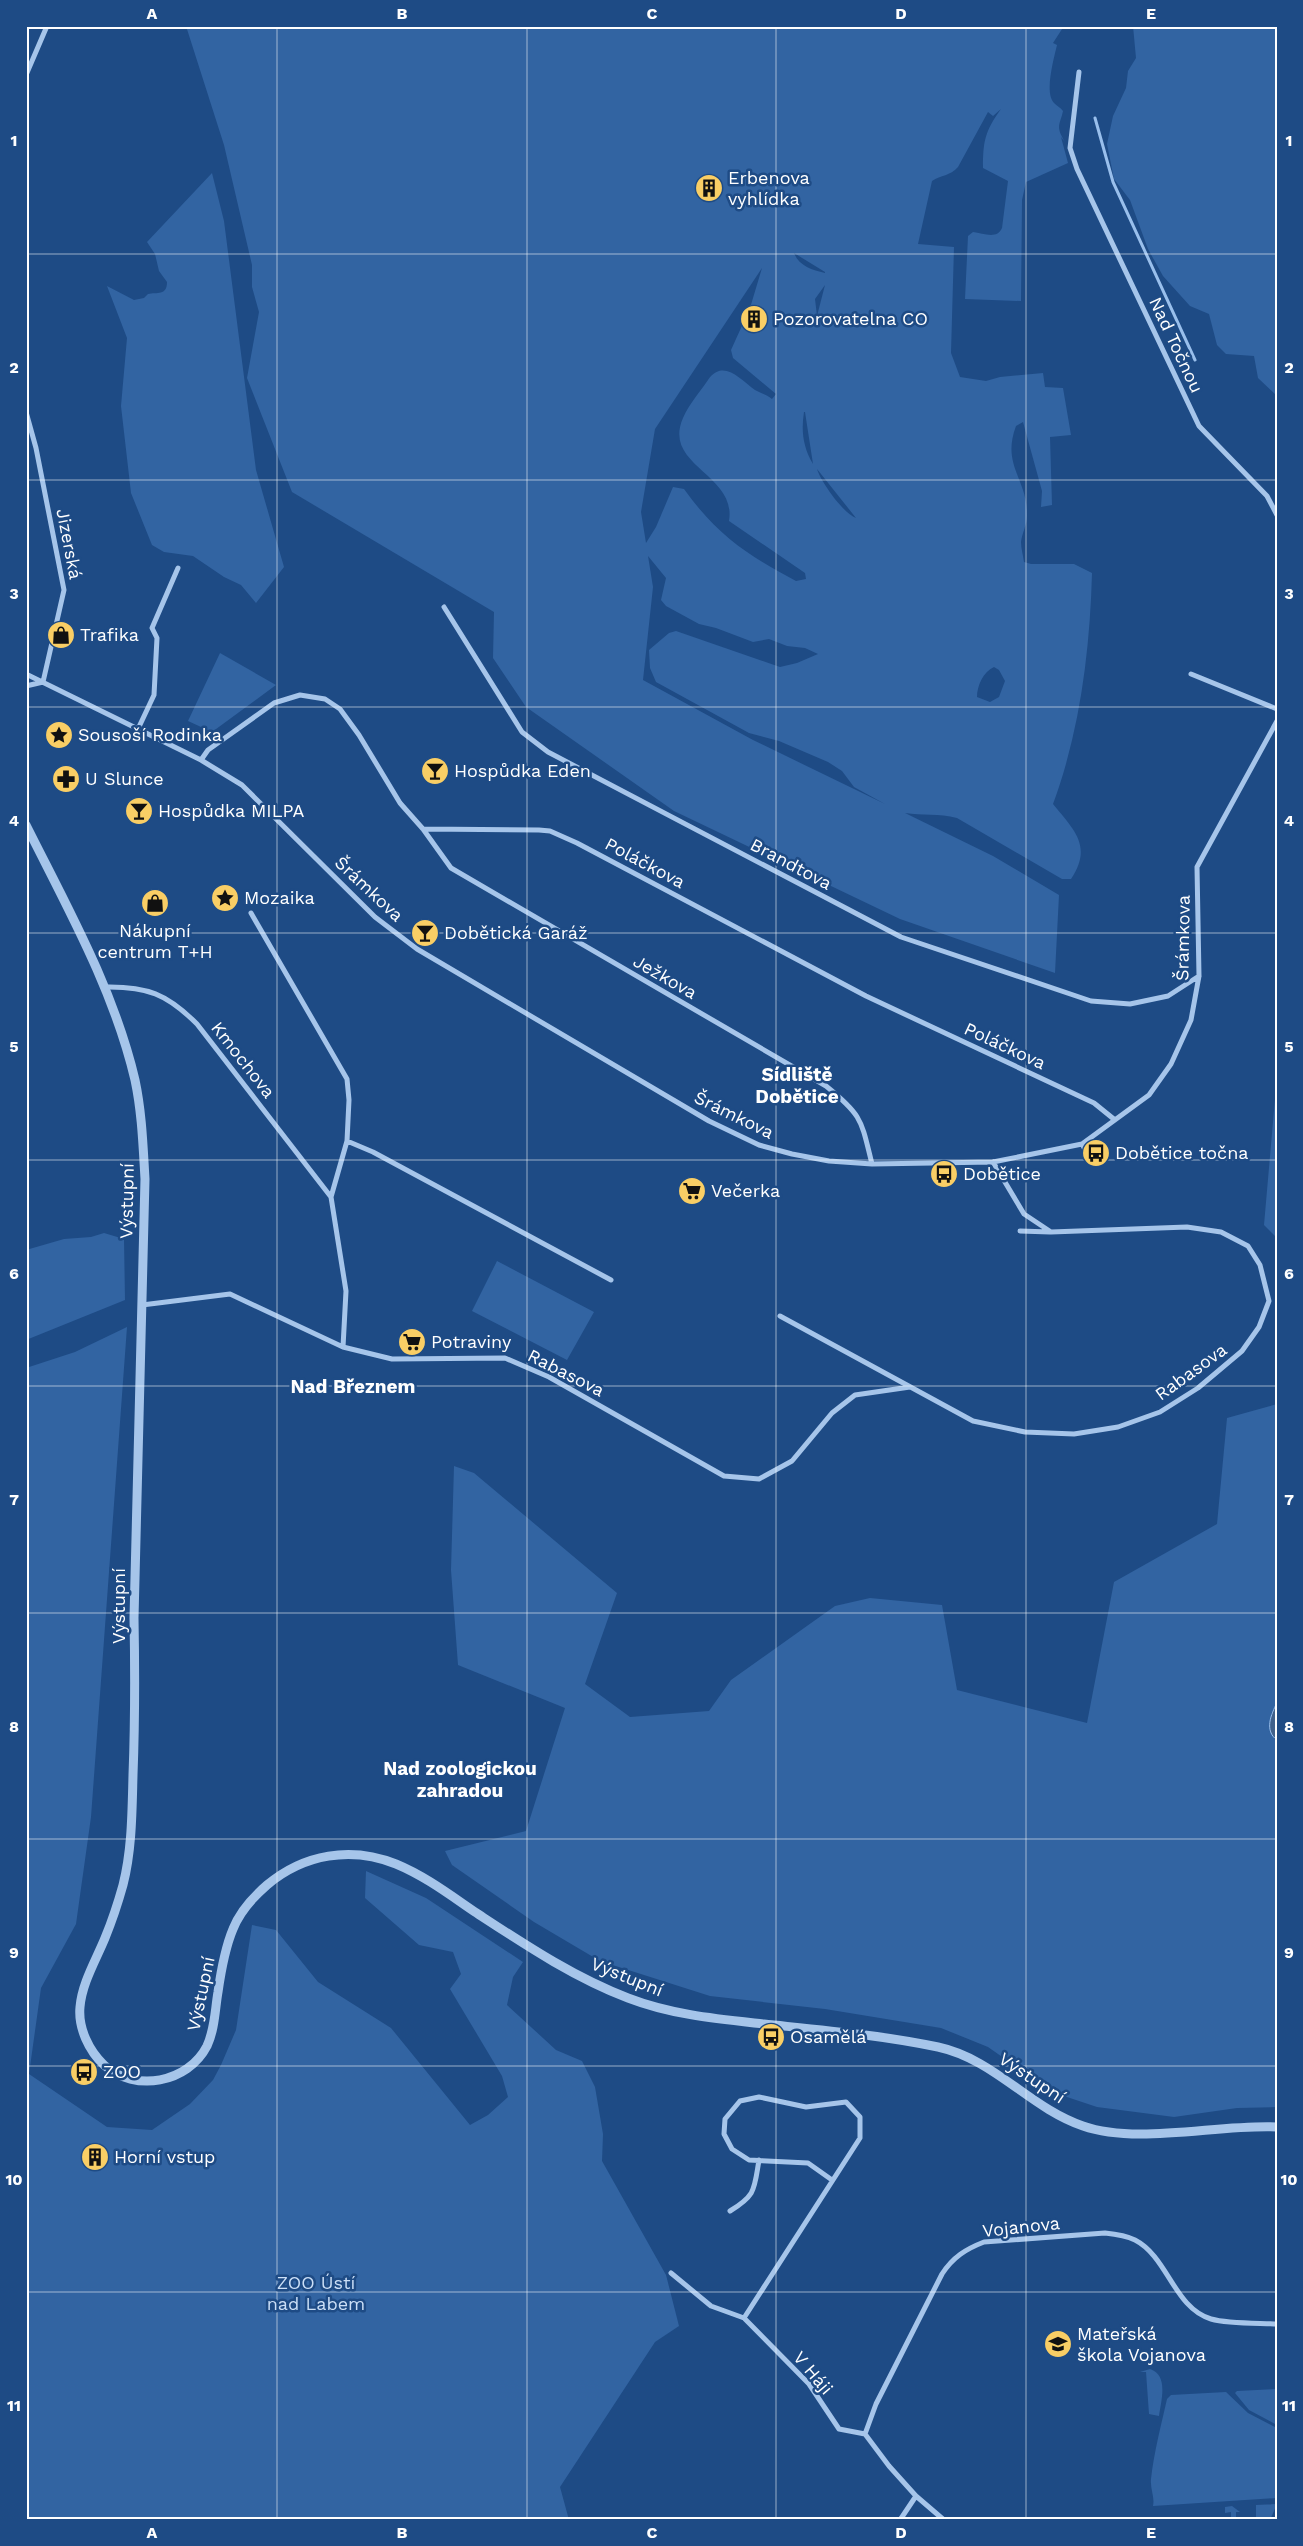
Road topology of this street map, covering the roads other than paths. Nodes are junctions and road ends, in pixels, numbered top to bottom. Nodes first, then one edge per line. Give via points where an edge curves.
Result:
1 (47, 26) edge
2 (1079, 72) dead end
3 (26, 75) edge
4 (26, 412) edge
5 (1277, 515) edge
6 (178, 568) dead end
7 (444, 607) dead end
8 (26, 674) edge
9 (1191, 674) dead end
10 (43, 682) junction
11 (26, 686) edge
12 (1277, 709) edge
13 (1277, 721) edge
14 (138, 729) junction
15 (201, 760) junction
16 (26, 825) edge
17 (423, 829) junction
18 (251, 912) dead end
19 (1199, 976) junction
20 (103, 987) junction
21 (1115, 1120) junction
22 (347, 1141) junction
23 (1082, 1144) junction
24 (1091, 1160) dead end
25 (993, 1162) junction
26 (872, 1164) junction
27 (331, 1197) junction
28 (1020, 1231) dead end
29 (1050, 1232) junction
30 (611, 1280) dead end
31 (142, 1305) junction
32 (780, 1316) dead end
33 (343, 1347) junction
34 (910, 1387) junction
35 (1277, 2127) edge
36 (759, 2160) junction
37 (832, 2180) junction
38 (730, 2211) dead end
39 (671, 2273) dead end
40 (744, 2318) junction
41 (1277, 2324) edge
42 (865, 2434) junction
43 (916, 2496) junction
44 (900, 2520) edge
45 (944, 2520) edge

1 - 3 street
2 - 5 street, Nad Točnou via 1070,148 1076,169 1199,426 1267,496
4 - 10 street, Jizerská via 64,590
6 - 14 street via 152,628 157,638 154,695
7 - 19 street, Brandtova via 522,732 548,752 901,937 1091,1002 1130,1004 1168,996
8 - 10 street, Šrámkova
9 - 12 street
10 - 11 street
10 - 14 street, Šrámkova
13 - 19 street, Šrámkova via 1197,867
14 - 15 street, Šrámkova
15 - 17 street via 208,750 274,703 300,695 326,699 340,709 400,803
15 - 26 street, Šrámkova via 242,785 375,916 417,949 700,1116 759,1145 829,1162
16 - 20 street, Výstupní
17 - 21 street, Poláčkova via 550,831 866,996 1094,1103
17 - 26 street, Ježkova via 451,868 826,1086 861,1120
18 - 22 street, Kmochova via 347,1079
19 - 21 street, Šrámkova via 1191,1020 1172,1064 1149,1095
20 - 27 street, Kmochova via 124,987 162,996 175,1003 197,1024
20 - 31 street, Výstupní via 135,1081 142,1132 145,1179
21 - 23 street, Šrámkova
22 - 27 street, Kmochova
22 - 30 street
23 - 24 street
23 - 25 street, Šrámkova
25 - 26 street, Šrámkova
25 - 29 street via 1024,1214
27 - 33 street, Kmochova via 346,1291
28 - 29 street, Rabasova
29 - 34 street, Rabasova via 1187,1227 1222,1232 1248,1246 1260,1265 1269,1301 1259,1327 1242,1351 1198,1388 1160,1412 1118,1427 1074,1434 1025,1432 973,1421
31 - 33 street, Rabasova via 230,1294
31 - 35 street, Výstupní via 134,1618 136,1689 129,1856 108,1930 82,1992 79,2012 81,2028 103,2064 122,2078 161,2081 194,2062 206,2048 226,1955 241,1912 255,1895 294,1867 319,1857 346,1854 365,1855 415,1872 556,1964 628,1998 672,2012 948,2049 975,2060 1053,2114 1097,2131 1133,2134
32 - 34 street, Rabasova
33 - 34 street, Rabasova via 392,1360 505,1358 549,1377 724,1476 759,1480 792,1461 832,1413 854,1395
36 - 37 street via 808,2162
36 - 37 street via 749,2160 732,2148 724,2134 725,2119 740,2101 759,2097 806,2107 846,2102 860,2117 860,2138
36 - 38 street via 754,2190 747,2200
37 - 40 street
39 - 40 street, V Háji via 711,2306
40 - 42 street, V Háji via 809,2384 839,2429
41 - 42 street, Vojanova via 1211,2319 1190,2307 1150,2253 1136,2240 1122,2235 1105,2233 984,2242 951,2260 942,2274 876,2404
42 - 43 street
43 - 44 street
43 - 45 street

